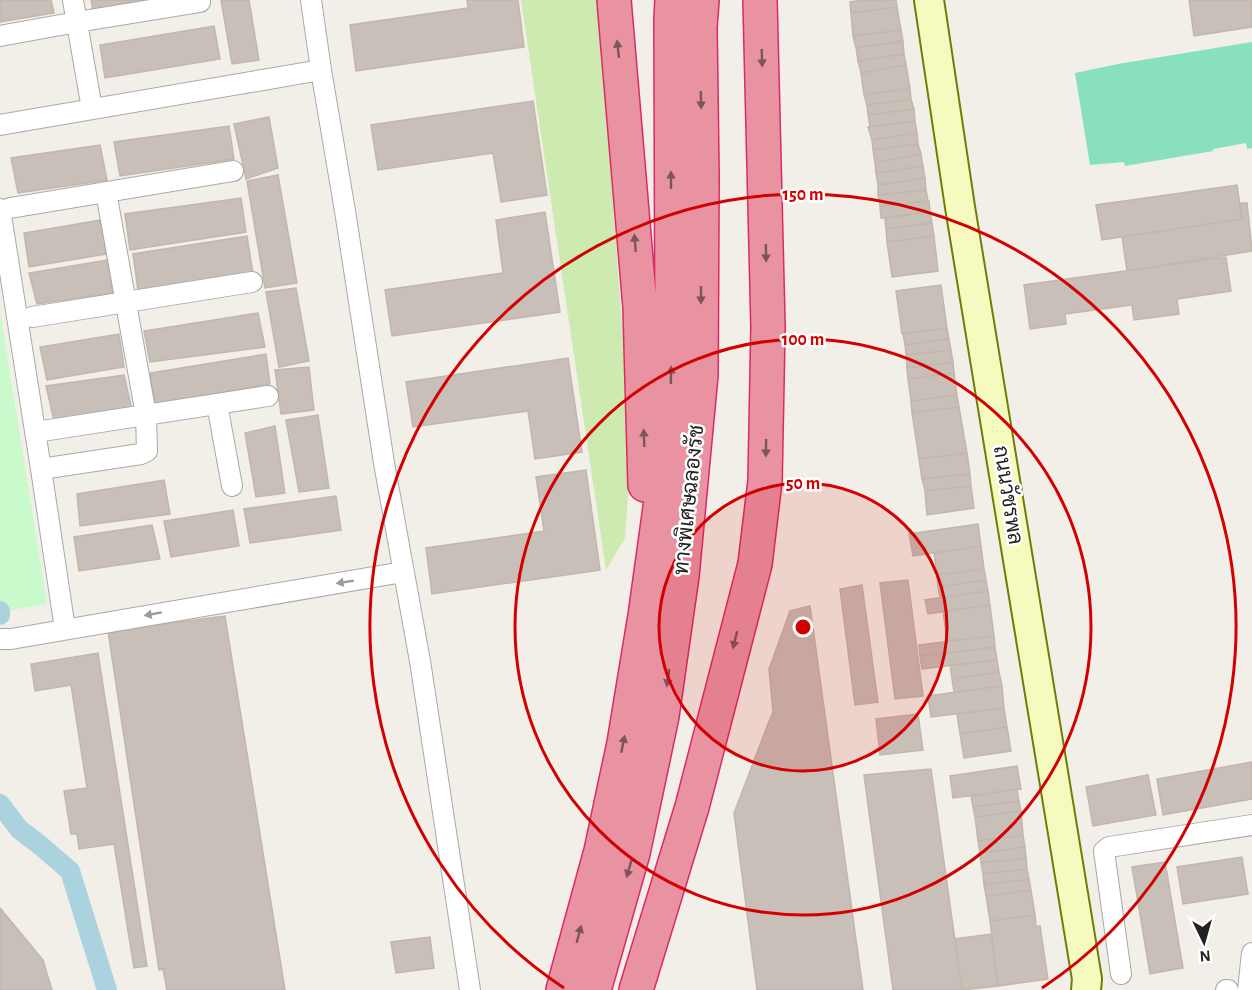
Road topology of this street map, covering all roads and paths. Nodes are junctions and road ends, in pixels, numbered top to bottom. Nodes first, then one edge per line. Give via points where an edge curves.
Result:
1 (73, 0) edge
2 (311, 0) edge
3 (614, 0) edge
4 (672, 0) edge
5 (702, 0) edge
6 (929, 0) edge
7 (200, 2) dead end
8 (760, 2) edge
9 (77, 22) junction
10 (0, 36) edge
11 (321, 70) junction
12 (92, 109) junction
13 (0, 125) edge
14 (233, 171) dead end
15 (106, 192) junction
16 (5, 208) edge
17 (252, 282) dead end
18 (126, 302) junction
19 (32, 317) dead end
20 (268, 396) dead end
21 (217, 404) junction
22 (146, 415) junction
23 (36, 432) junction
24 (41, 469) junction
25 (232, 486) dead end
26 (654, 559) junction
27 (403, 572) junction
28 (65, 629) junction
29 (1, 639) edge
30 (1252, 825) edge
31 (1252, 953) edge
32 (1121, 974) dead end
33 (470, 990) edge
34 (563, 990) edge
35 (594, 990) edge
36 (636, 990) edge
37 (1086, 990) edge
38 (1248, 990) edge

1 - 9 street
2 - 11 street
26 -> 3 highway via 646,494 640,307
26 -> 4 highway, ทางพิเศษฉลองรัช via 671,380
5 -> 35 highway, ทางพิเศษฉลองรัช via 701,375 682,576 662,716 638,831
6 - 37 main road, ถนนวัชรพล
7 - 9 street
8 -> 36 highway via 768,327 765,480 755,564 692,807
9 - 10 street
9 - 12 street
11 - 12 street
11 - 27 street
12 - 13 street
14 - 15 street
15 - 16 street
15 - 18 street
16 - 23 street
17 - 18 street
18 - 19 street
18 - 22 street
20 - 21 street
21 - 22 street
21 - 25 street
22 - 23 street
22 - 24 street via 145,453
23 - 24 street
24 - 28 street
34 -> 26 highway, ทางพิเศษฉลองรัช via 601,851 624,743
27 -> 28 street
27 - 33 street
28 - 29 street
30 - 32 street via 1109,847 1104,851
31 - 38 street

